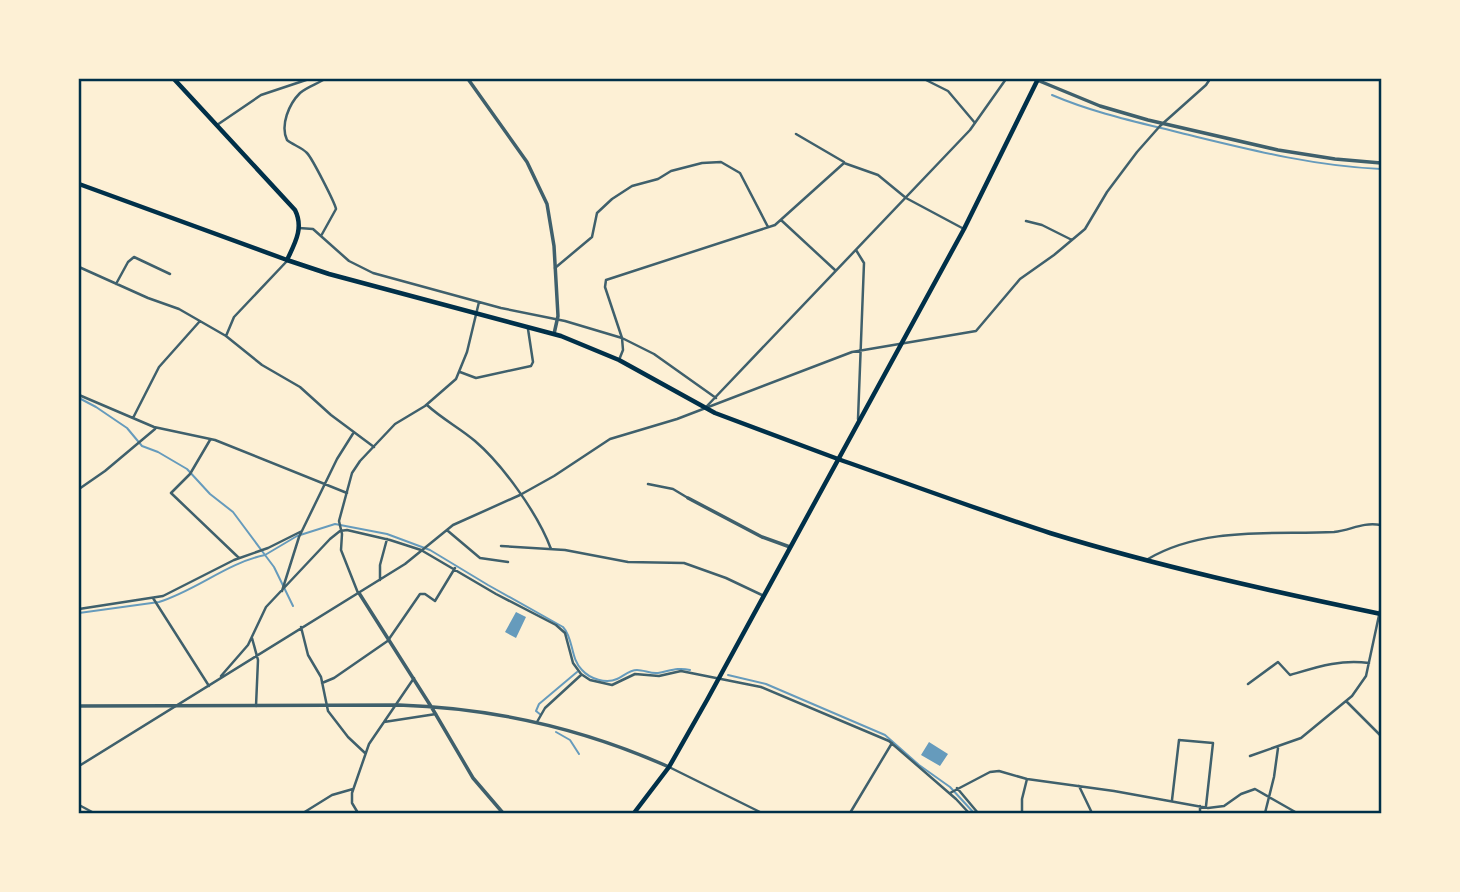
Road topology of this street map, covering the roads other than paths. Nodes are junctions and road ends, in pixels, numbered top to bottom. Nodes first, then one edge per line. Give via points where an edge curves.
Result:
1 (174, 79) edge
2 (309, 79) edge
3 (325, 79) edge
4 (468, 79) edge
5 (924, 79) edge
6 (1006, 79) edge
7 (1037, 79) edge
8 (1210, 79) edge
9 (975, 123) junction
10 (217, 125) junction
11 (1160, 126) junction
12 (796, 134) dead end
13 (847, 163) junction
14 (1381, 163) edge
15 (79, 184) edge
16 (906, 198) junction
17 (781, 220) junction
18 (1026, 221) dead end
19 (768, 227) junction
20 (299, 228) junction
21 (964, 229) junction
22 (321, 236) junction
23 (1072, 240) junction
24 (856, 250) junction
25 (287, 260) junction
26 (79, 268) edge
27 (555, 268) junction
28 (836, 271) junction
29 (170, 274) dead end
30 (116, 284) junction
31 (479, 302) junction
32 (477, 313) junction
33 (558, 320) junction
34 (200, 321) junction
35 (528, 326) junction
36 (554, 334) junction
37 (226, 336) junction
38 (622, 338) junction
39 (902, 343) junction
40 (860, 350) junction
41 (619, 360) junction
42 (460, 372) junction
43 (79, 395) edge
44 (716, 398) junction
45 (427, 405) junction
46 (704, 408) junction
47 (133, 418) junction
48 (858, 423) junction
49 (156, 428) junction
50 (354, 432) junction
51 (211, 439) junction
52 (374, 447) junction
53 (838, 459) junction
54 (326, 483) junction
55 (648, 484) dead end
56 (79, 489) edge
57 (347, 492) junction
58 (520, 495) junction
59 (688, 498) joint
60 (1381, 524) edge
61 (447, 530) junction
62 (302, 531) junction
63 (341, 531) junction
64 (387, 539) junction
65 (501, 546) dead end
66 (790, 547) junction
67 (551, 549) junction
68 (425, 551) junction
69 (239, 558) junction
70 (1148, 559) junction
71 (508, 562) dead end
72 (456, 568) junction
73 (380, 579) junction
74 (282, 591) junction
75 (358, 593) junction
76 (764, 596) junction
77 (153, 598) junction
78 (1381, 606) edge
79 (79, 610) edge
80 (1381, 614) edge
81 (301, 627) junction
82 (253, 638) junction
83 (389, 639) junction
84 (258, 655) junction
85 (1369, 663) junction
86 (582, 674) junction
87 (414, 678) junction
88 (719, 679) junction
89 (218, 680) junction
90 (322, 683) junction
91 (1248, 684) dead end
92 (209, 686) junction
93 (1347, 702) junction
94 (395, 705) junction
95 (79, 706) edge
96 (177, 706) junction
97 (256, 706) junction
98 (326, 706) junction
99 (432, 706) junction
100 (436, 713) junction
101 (383, 722) junction
102 (537, 722) junction
103 (1381, 736) edge
104 (892, 743) junction
105 (1278, 748) junction
106 (365, 753) junction
107 (1250, 757) dead end
108 (79, 766) edge
109 (669, 766) junction
110 (1027, 779) junction
111 (1079, 786) junction
112 (957, 788) junction
113 (353, 789) junction
114 (950, 793) junction
115 (1270, 799) junction
116 (1172, 800) junction
117 (79, 805) edge
118 (1200, 806) junction
119 (1205, 807) junction
120 (93, 813) edge
121 (303, 813) edge
122 (358, 813) edge
123 (503, 813) edge
124 (634, 813) edge
125 (762, 813) edge
126 (850, 813) edge
127 (970, 813) edge
128 (978, 813) edge
129 (1022, 813) edge
130 (1092, 813) edge
131 (1200, 813) edge
132 (1265, 813) edge
133 (1297, 813) edge

1 - 10 main road
2 - 10 street via 261,95
3 - 22 street via 293,101 284,128 287,140 309,156 336,205
4 - 27 street via 538,182 553,230
5 - 9 street via 948,91
6 - 9 street
7 - 11 street
7 - 21 main road
8 - 11 street
9 - 16 street
10 - 20 main road via 295,210
11 - 14 street via 1285,152
11 - 23 street
12 - 13 street
13 - 16 street via 881,176
13 - 17 street
15 - 25 main road
16 - 21 street
16 - 24 street
17 - 19 street
17 - 28 street
18 - 23 street
19 - 27 street via 740,173 721,162 702,163 632,186 612,199 597,214 592,237
19 - 38 street via 608,278 604,288
20 - 22 street via 312,228
20 - 25 main road
21 - 39 main road
22 - 31 street via 365,270
23 - 39 street via 1020,279 976,331
24 - 28 street
24 - 40 street via 864,263
25 - 32 main road
25 - 37 street via 234,317
26 - 30 street
27 - 33 street
28 - 44 street
29 - 30 street via 134,257
30 - 34 street
31 - 32 street
31 - 33 street
32 - 35 main road
32 - 42 street
33 - 36 street
33 - 38 street
34 - 37 street
34 - 47 street via 159,367
35 - 36 main road
35 - 42 street via 533,365 475,378
36 - 41 main road
37 - 50 street
38 - 41 street
38 - 44 street via 654,354
39 - 40 street
39 - 48 main road
40 - 46 street
40 - 48 street
41 - 46 main road
42 - 45 street
43 - 47 street
44 - 46 street
45 - 52 street via 395,424
45 - 58 street via 483,449
46 - 53 main road
46 - 58 street via 610,439
47 - 49 street
48 - 53 main road
49 - 51 street
49 - 56 street
50 - 52 street
50 - 54 street
51 - 54 street
51 - 69 street via 190,474 171,493
52 - 57 street via 356,467
53 - 66 main road
53 - 70 main road via 1048,532
54 - 57 street
54 - 62 street
55 - 59 street via 673,489
57 - 63 street via 339,519
58 - 61 street
58 - 67 street
59 - 66 street
60 - 70 street via 1363,523 1339,531 1223,536
61 - 68 street
61 - 71 street via 480,558
62 - 69 street
62 - 74 street
63 - 64 street
63 - 74 street
63 - 75 street via 341,550
64 - 68 street
64 - 73 street
65 - 67 street
66 - 76 main road
67 - 76 street via 628,562 684,563
68 - 72 street
68 - 73 street
69 - 77 street
70 - 80 main road
72 - 83 street via 435,601 420,594
72 - 86 street via 562,629 570,657
73 - 75 street
74 - 82 street via 264,611
75 - 81 street
75 - 83 street
76 - 88 main road
77 - 79 street
77 - 92 street
78 - 80 street
80 - 85 street
81 - 84 street
81 - 90 street via 307,653
82 - 84 street
82 - 89 street
83 - 87 street
83 - 90 street
84 - 89 street
84 - 97 street
85 - 91 street via 1324,664 1290,675 1278,662
85 - 93 street via 1362,684
86 - 88 street via 607,685 635,674 656,676 675,671
86 - 102 street via 545,708
87 - 94 street
87 - 99 street
88 - 104 street via 761,687
88 - 109 main road
89 - 92 street
90 - 98 street
92 - 96 street
93 - 103 street
93 - 105 street via 1301,738
94 - 98 street
94 - 99 street
94 - 101 street
95 - 96 street
96 - 97 street
96 - 108 street
97 - 98 street
98 - 106 street
99 - 100 street
99 - 102 street
100 - 101 street
100 - 123 street via 473,778
101 - 106 street
102 - 109 street
104 - 114 street
104 - 126 street
105 - 107 street
105 - 115 street
106 - 113 street
109 - 124 main road
109 - 125 street
110 - 111 street
110 - 112 street via 994,771
110 - 129 street
111 - 116 street
111 - 130 street
112 - 114 street
112 - 128 street
113 - 121 street via 332,795
113 - 122 street via 352,803
114 - 127 street
115 - 119 street via 1251,789 1224,806
115 - 132 street
115 - 133 street
116 - 118 street
116 - 119 street via 1179,740 1213,743
117 - 120 street
118 - 119 street
118 - 131 street

